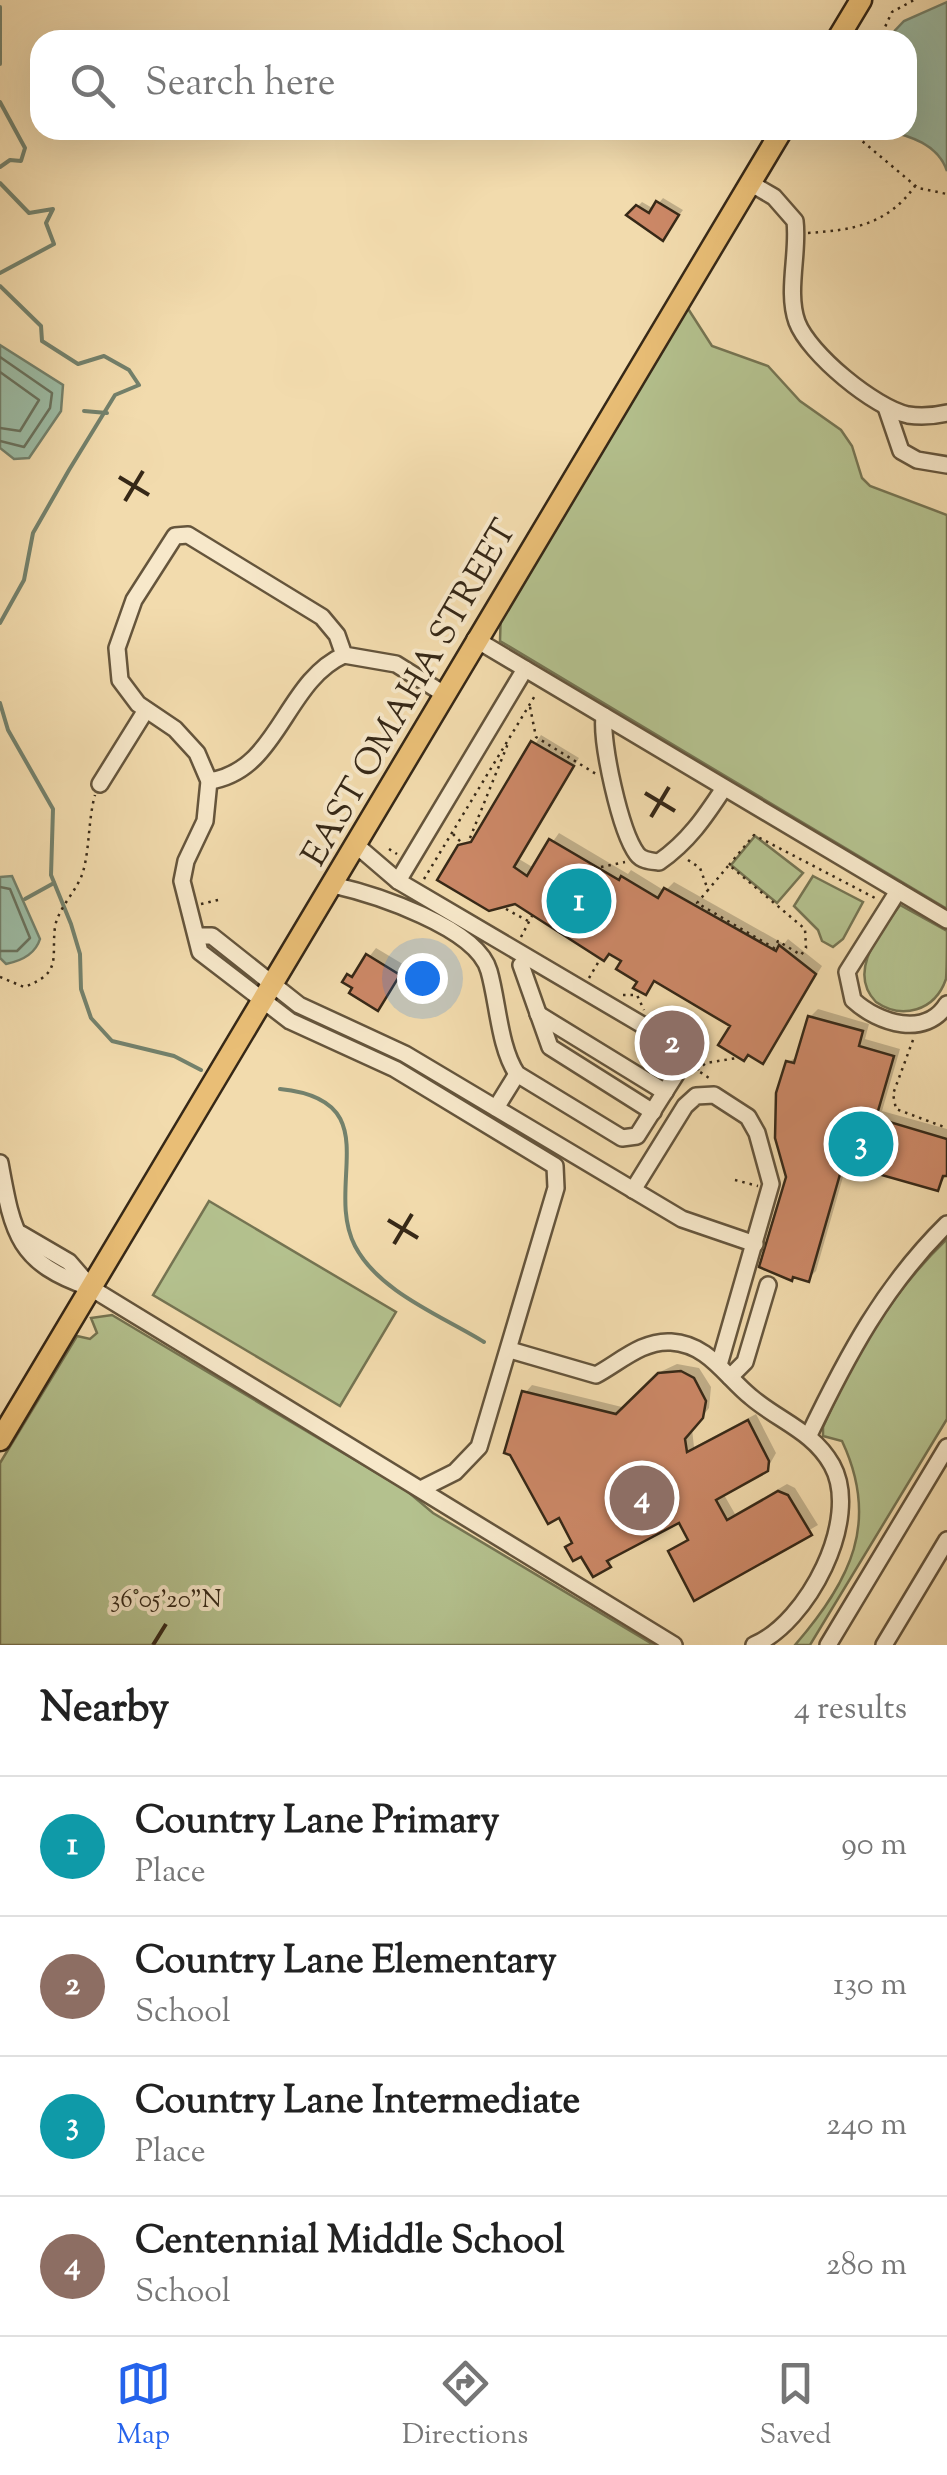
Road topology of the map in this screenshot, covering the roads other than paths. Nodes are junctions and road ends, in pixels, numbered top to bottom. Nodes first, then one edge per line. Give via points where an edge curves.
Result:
1 (861, 0) edge
2 (843, 30) edge
3 (776, 140) edge
4 (750, 183) junction
5 (886, 407) junction
6 (947, 413) edge
7 (947, 465) edge
8 (475, 639) junction
9 (344, 655) junction
10 (525, 669) junction
11 (444, 694) junction
12 (146, 710) junction
13 (604, 716) junction
14 (209, 781) junction
15 (100, 784) road end
16 (724, 788) junction
17 (356, 845) junction
18 (398, 881) junction
19 (333, 885) junction
20 (898, 891) junction
21 (947, 920) edge
22 (486, 932) junction
23 (198, 936) junction
24 (228, 948) junction
25 (477, 949) junction
26 (527, 963) junction
27 (217, 965) junction
28 (490, 974) junction
29 (270, 991) junction
30 (947, 1004) edge
31 (538, 1014) junction
32 (517, 1074) junction
33 (665, 1092) junction
34 (496, 1108) junction
35 (652, 1112) junction
36 (0, 1163) edge
37 (633, 1190) junction
38 (5, 1220) edge
39 (947, 1224) edge
40 (755, 1244) junction
41 (768, 1285) dead end
42 (91, 1288) junction
43 (510, 1350) junction
44 (724, 1371) junction
45 (808, 1435) junction
46 (0, 1440) edge
47 (947, 1447) edge
48 (423, 1488) junction
49 (947, 1540) edge
50 (674, 1645) edge
51 (754, 1645) edge
52 (828, 1645) edge
53 (884, 1645) edge

1 - 2 main road
3 - 4 main road, EAST OMAHA STREET
4 - 5 street via 787,211 796,234 797,322 829,364
4 - 8 main road, EAST OMAHA STREET
5 - 6 street via 908,415
5 - 7 street via 901,451
8 - 10 street
8 - 11 main road, EAST OMAHA STREET
9 - 11 street via 396,664
9 - 12 street via 322,617 188,535 175,536 134,600 117,648 120,680
9 - 14 street via 301,687 243,770
10 - 13 street
10 - 18 street
11 - 17 main road, EAST OMAHA STREET
12 - 14 street via 186,741
12 - 15 street
13 - 16 street
13 - 16 street via 602,734 637,854 659,862 674,852
14 - 23 street via 206,821 184,869 185,906
16 - 20 street
17 - 18 street
17 - 19 main road, EAST OMAHA STREET
18 - 22 street
19 - 25 street via 371,892
19 - 29 main road, EAST OMAHA STREET
20 - 21 street
20 - 30 street via 847,972 853,1000 915,1026 934,1021
22 - 25 street
22 - 26 street
23 - 24 street via 212,936
23 - 27 street via 200,952
24 - 27 street
24 - 29 street
25 - 28 street
26 - 28 street
26 - 31 street
26 - 33 street via 668,1040 680,1068
27 - 29 street
28 - 32 street
29 - 34 street via 406,1054
29 - 42 main road, EAST OMAHA STREET
29 - 43 street via 290,1021 395,1069 555,1166 556,1188
31 - 33 street
31 - 35 street via 550,1047
32 - 34 street
32 - 35 street via 622,1138 637,1136
33 - 35 street
34 - 37 street
36 - 38 street
37 - 40 street via 682,1220
37 - 40 street via 691,1099 722,1099 753,1123 771,1184
38 - 42 street via 69,1262
39 - 45 street via 890,1286
40 - 44 street
41 - 44 street via 745,1362
42 - 46 main road, EAST OMAHA STREET
42 - 48 street
43 - 44 street via 596,1375 652,1343 672,1342 692,1346
43 - 48 street via 479,1447 455,1472
44 - 45 street
45 - 51 street via 832,1466 841,1529 797,1609
47 - 52 street
48 - 50 street
49 - 53 street

